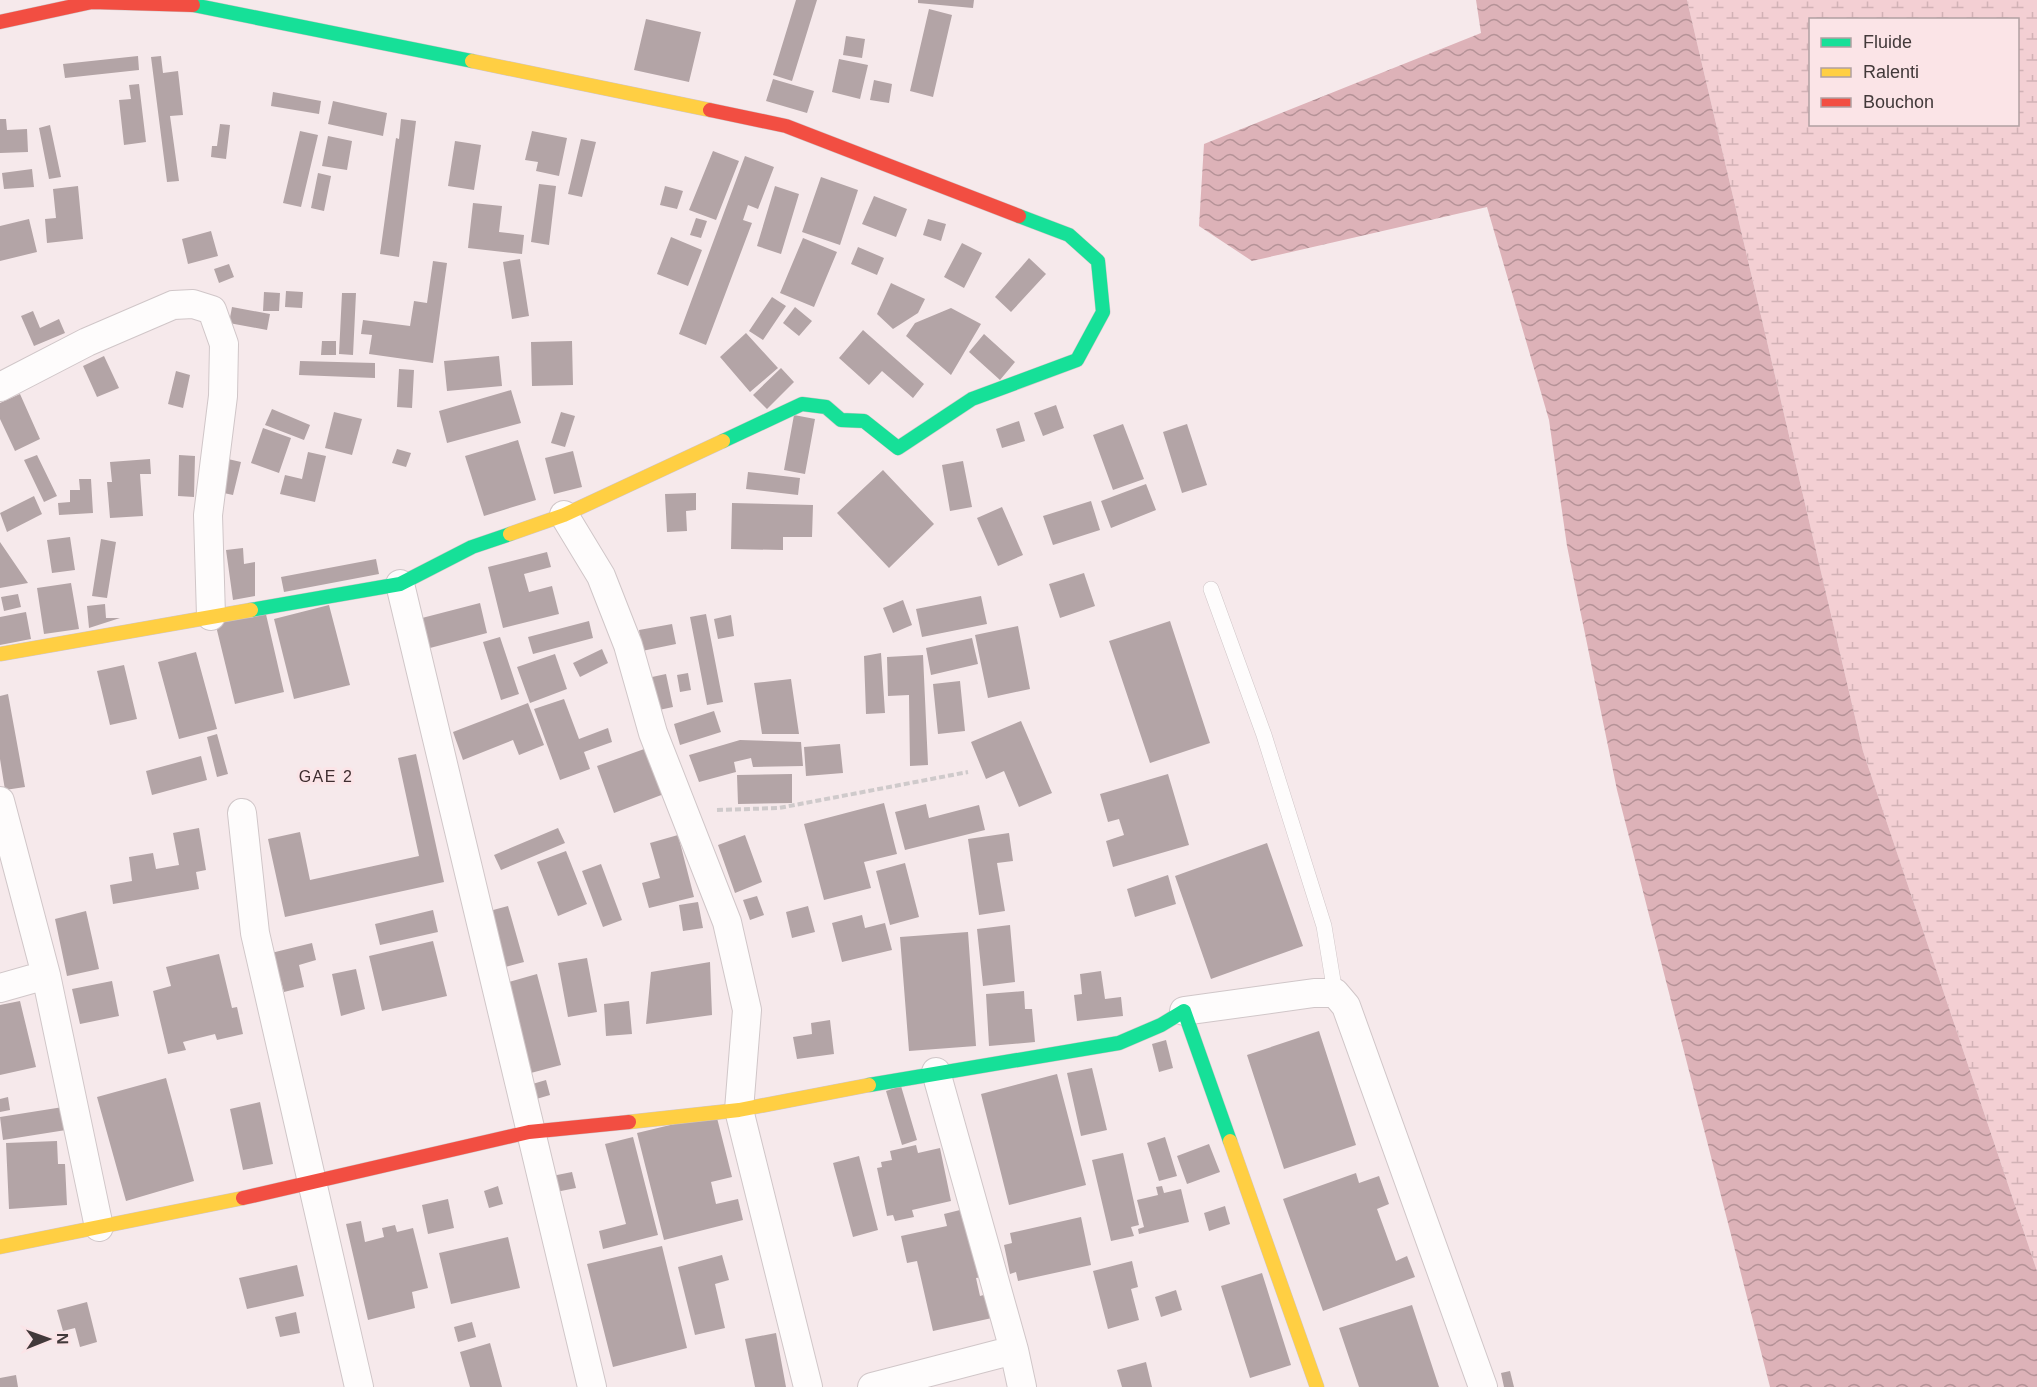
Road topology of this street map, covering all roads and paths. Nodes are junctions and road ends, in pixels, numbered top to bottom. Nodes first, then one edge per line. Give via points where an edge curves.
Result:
1 (0, 22) edge
2 (0, 387) edge
3 (564, 515) junction
4 (400, 584) junction
5 (1211, 589) dead end
6 (211, 616) junction
7 (0, 654) edge
8 (968, 772) dead end
9 (0, 801) edge
10 (683, 812) junction
11 (242, 813) dead end
12 (46, 975) junction
13 (0, 988) edge
14 (1335, 993) junction
15 (1184, 1011) junction
16 (936, 1072) junction
17 (739, 1110) junction
18 (529, 1132) junction
19 (312, 1185) junction
20 (99, 1227) junction
21 (0, 1247) edge
22 (1014, 1350) junction
23 (359, 1387) edge
24 (592, 1387) edge
25 (808, 1387) edge
26 (872, 1387) edge
27 (1022, 1387) edge
28 (1317, 1387) edge
29 (1483, 1387) edge

1 - 3 street via 92,2 199,5 786,126 1068,235 1098,261 1103,312 1077,360 972,399 898,448 864,421 841,420 826,407 802,404
2 - 6 street via 87,342 172,305 193,304 212,310 224,344 208,515
3 - 4 street via 472,546
3 - 10 street via 601,576
4 - 6 street
4 - 18 street
5 - 14 lane via 1264,735 1324,926
6 - 7 street
8 - 10 path via 779,807
9 - 12 street
10 - 17 street via 727,922 747,1010
11 - 19 street via 255,933
12 - 13 street
12 - 20 street
14 - 15 street
14 - 29 street via 1346,1006
15 - 16 street via 1119,1044
15 - 28 street
16 - 17 street
16 - 22 street
17 - 18 street
17 - 25 street
18 - 19 street
18 - 24 street
19 - 20 street
19 - 23 street
20 - 21 street
22 - 26 street
22 - 27 street

